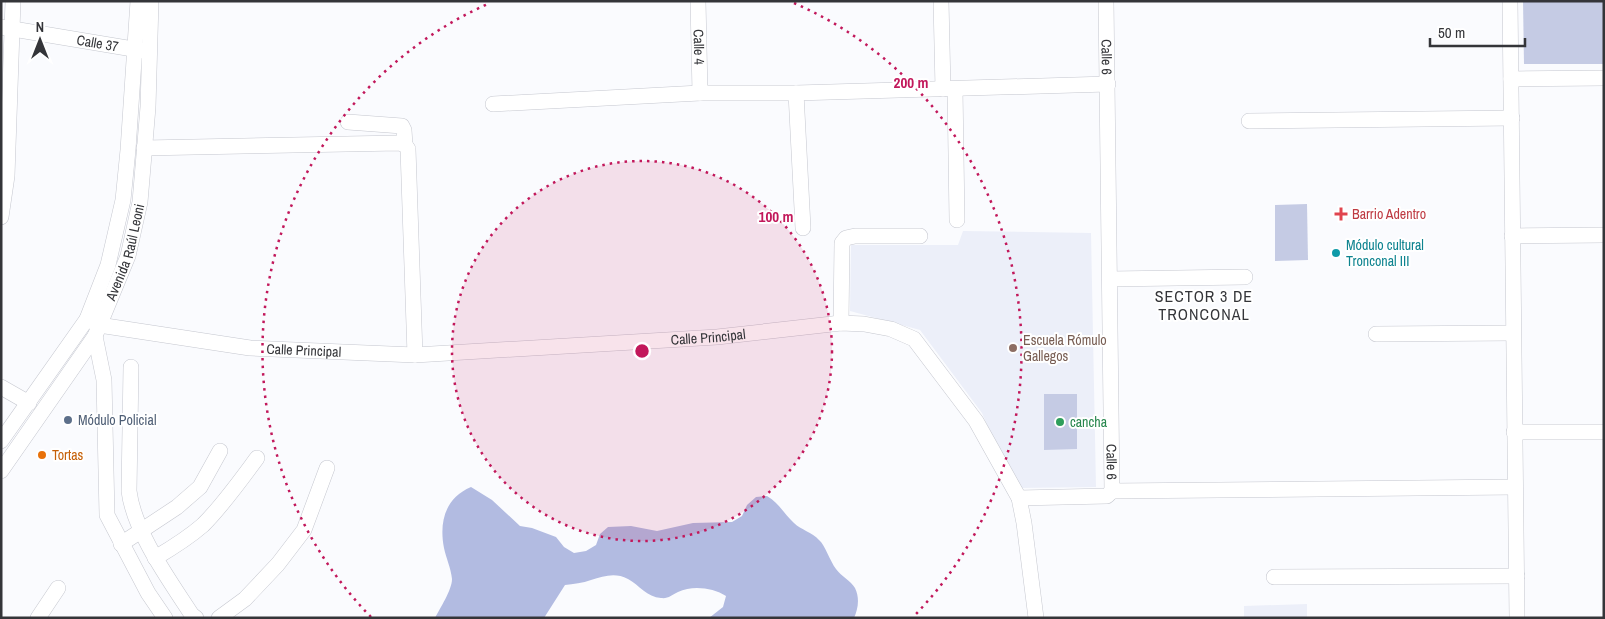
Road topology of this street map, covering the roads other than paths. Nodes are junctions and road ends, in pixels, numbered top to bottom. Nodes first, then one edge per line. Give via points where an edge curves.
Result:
1 (13, 1) edge
2 (138, 1) edge
3 (151, 1) edge
4 (698, 1) edge
5 (941, 1) edge
6 (1106, 1) edge
7 (1510, 1) edge
8 (6, 28) edge
9 (142, 51) junction
10 (1604, 78) edge
11 (1511, 79) junction
12 (1108, 84) junction
13 (949, 89) junction
14 (796, 93) junction
15 (700, 94) junction
16 (493, 104) dead end
17 (1512, 118) junction
18 (348, 122) dead end
19 (1248, 122) dead end
20 (405, 144) junction
21 (144, 148) junction
22 (1, 217) edge
23 (957, 220) dead end
24 (803, 228) dead end
25 (1604, 235) edge
26 (920, 236) dead end
27 (1512, 236) junction
28 (1245, 277) dead end
29 (1110, 279) junction
30 (841, 323) junction
31 (94, 327) junction
32 (1513, 333) junction
33 (1376, 334) dead end
34 (415, 354) junction
35 (131, 367) dead end
36 (1, 387) edge
37 (29, 403) junction
38 (1514, 432) junction
39 (1604, 432) edge
40 (1, 441) edge
41 (220, 451) dead end
42 (257, 458) dead end
43 (327, 468) dead end
44 (1, 471) edge
45 (1515, 487) junction
46 (1112, 491) junction
47 (1019, 498) junction
48 (142, 530) junction
49 (122, 544) junction
50 (155, 558) junction
51 (1517, 576) junction
52 (1274, 578) dead end
53 (58, 588) dead end
54 (228, 615) edge
55 (38, 618) edge
56 (166, 618) edge
57 (196, 618) edge
58 (1036, 618) edge
59 (1517, 618) edge

1 - 8 street
2 - 9 street, Avenida Raúl Leoni
3 - 9 street, Avenida Raúl Leoni
4 - 15 street, Calle 4
5 - 13 street
6 - 12 street, Calle 6
7 - 11 street
8 - 9 street, Calle 37
8 - 22 street via 7,176
9 - 21 street, Avenida Raúl Leoni via 148,106
9 - 31 street, Avenida Raúl Leoni via 123,200
10 - 11 street
11 - 17 street
12 - 13 street
12 - 29 street, Calle 6
13 - 14 street
13 - 23 street
14 - 15 street
14 - 24 street
15 - 16 street
17 - 19 street
17 - 27 street
18 - 20 street via 402,126
20 - 21 street
20 - 34 street via 408,149
21 - 31 street, Avenida Raúl Leoni via 140,202 128,256
25 - 27 street
26 - 30 street via 846,238 842,243
27 - 32 street
28 - 29 street
29 - 46 street, Calle 6
30 - 34 street, Calle Principal via 717,338
30 - 47 street, Calle Principal via 891,329 914,339 976,421
31 - 34 street, Calle Principal via 250,348
31 - 37 street, Avenida Raúl Leoni
31 - 44 street, Avenida Raúl Leoni
31 - 49 street via 104,380 107,515
32 - 33 street
32 - 38 street
35 - 48 street via 129,491 130,502
36 - 37 street
37 - 40 street, Avenida Raúl Leoni
38 - 39 street
38 - 45 street
41 - 48 street via 200,487 177,508
42 - 50 street via 203,524
43 - 54 street via 304,530 278,564
45 - 46 street, Calle 6
45 - 51 street
46 - 47 street via 1107,496
47 - 58 street, Calle Principal
48 - 49 street
48 - 50 street
49 - 56 street via 148,593
50 - 57 street
51 - 52 street
51 - 59 street
53 - 55 street

